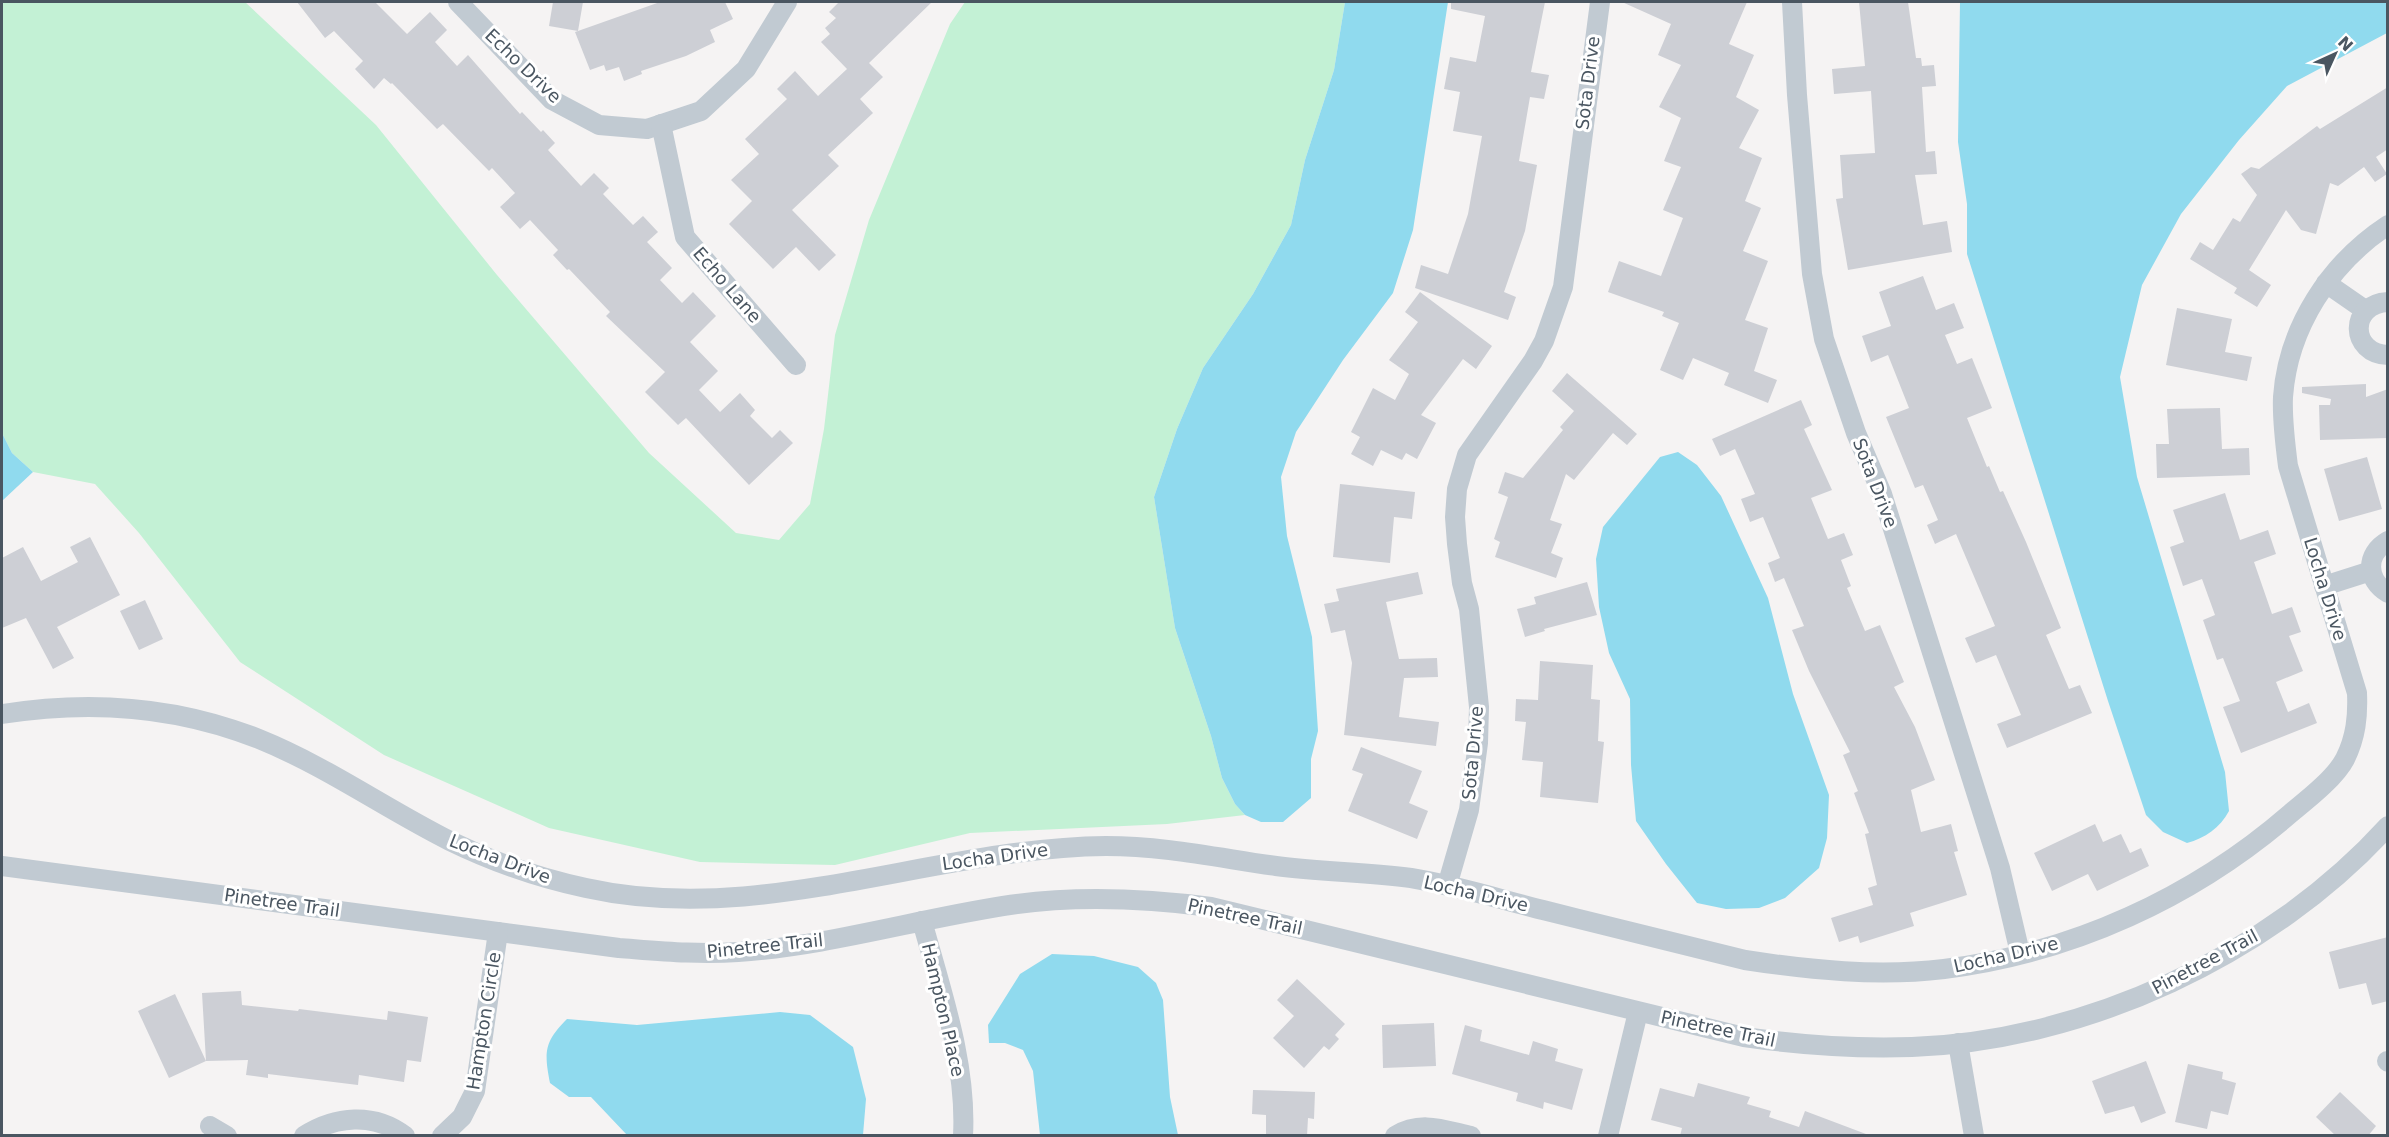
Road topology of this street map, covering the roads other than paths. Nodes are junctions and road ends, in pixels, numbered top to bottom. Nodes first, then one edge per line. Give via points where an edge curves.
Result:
1 (458, 2) edge
2 (787, 2) edge
3 (1600, 2) edge
4 (1792, 2) edge
5 (661, 124) junction
6 (2388, 225) edge
7 (2326, 283) junction
8 (2388, 302) edge
9 (2365, 310) junction
10 (2388, 355) edge
11 (796, 365) dead end
12 (2388, 541) edge
13 (2371, 571) junction
14 (2324, 586) junction
15 (2388, 593) edge
16 (2, 714) edge
17 (2388, 826) edge
18 (2, 866) edge
19 (1447, 886) junction
20 (922, 921) junction
21 (498, 932) junction
22 (2020, 953) junction
23 (1638, 1012) junction
24 (1958, 1043) junction
25 (304, 1136) edge
26 (405, 1136) edge
27 (442, 1136) edge
28 (963, 1136) edge
29 (1395, 1136) edge
30 (1471, 1136) edge
31 (1608, 1136) edge
32 (1974, 1136) edge

1 - 5 street, Echo Drive via 552,100 599,125 647,129
2 - 5 street, Echo Drive via 746,69 701,111
3 - 19 street, Sota Drive via 1563,287 1544,341 1467,455 1457,489 1457,544 1469,609 1479,707 1468,810
4 - 22 street, Sota Drive via 1812,274 1824,339 1882,494 2000,868
5 - 11 street, Echo Lane via 686,237
6 - 7 street, Locha Drive via 2347,256
7 - 9 street
7 - 14 street, Locha Drive via 2301,325 2283,396 2288,466
8 - 9 street
9 - 10 street via 2360,318 2364,345 2379,355
12 - 13 street via 2374,552
13 - 14 street
13 - 15 street via 2373,580
14 - 22 street, Locha Drive via 2357,693 2358,717 2344,761 2278,825 2191,885 2106,927
16 - 19 street, Locha Drive via 70,706 122,707 224,726 308,762 480,855 587,889 624,895 736,899 994,855 1109,846 1174,849 1274,866 1411,878
17 - 24 street, Pinetree Trail via 2334,878 2289,913 2193,972 2088,1015
18 - 21 street, Pinetree Trail
19 - 22 street, Locha Drive via 1744,960 1791,968 1910,972 1983,963
20 - 21 street, Pinetree Trail via 796,945 725,952 631,949
20 - 23 street, Pinetree Trail via 1059,900 1170,901 1211,907
20 - 28 street, Hampton Place via 951,1030 960,1080
21 - 27 street, Hampton Circle via 476,1091 462,1117
23 - 24 street, Pinetree Trail via 1744,1037 1800,1045 1857,1048
23 - 31 street
24 - 32 street
25 - 26 street via 331,1122 360,1119 389,1126
29 - 30 street via 1408,1128 1431,1127

